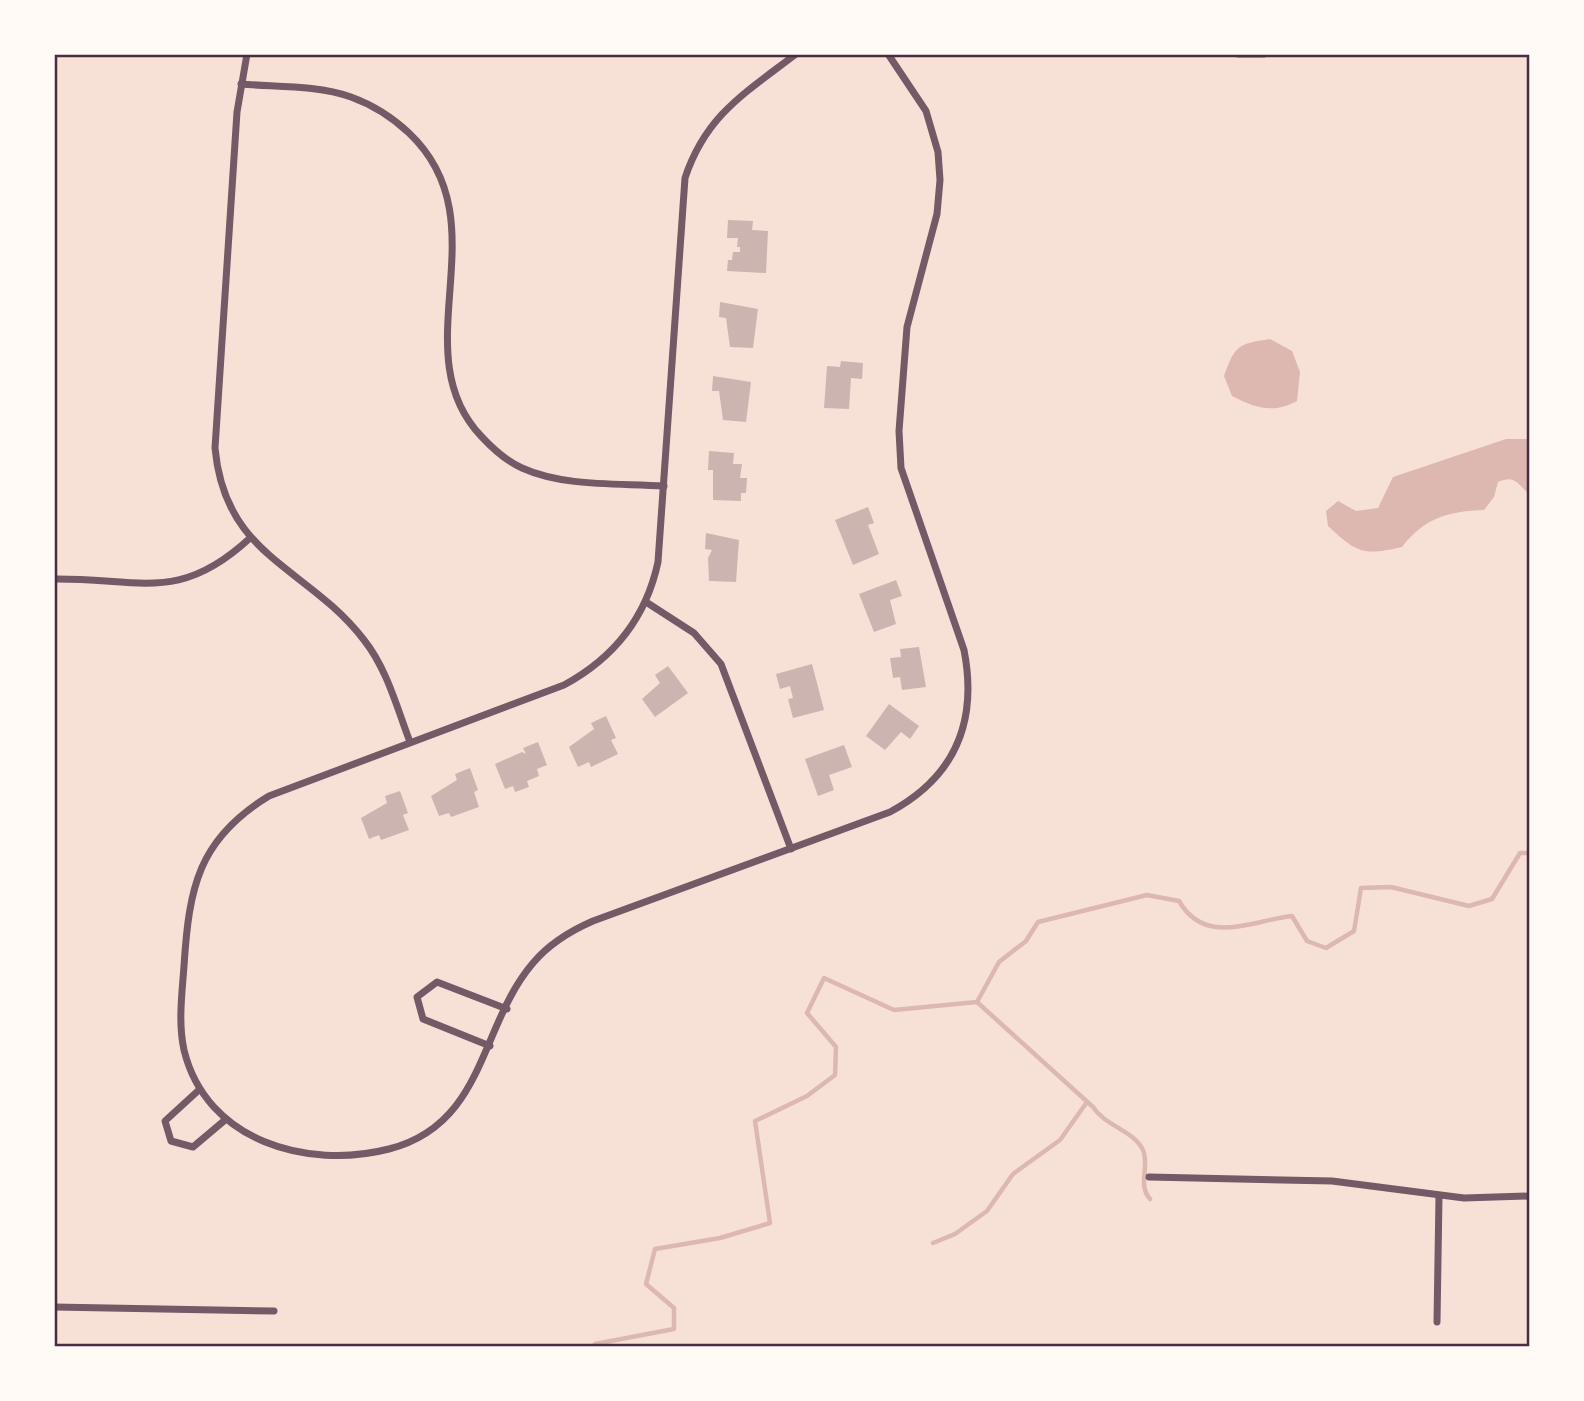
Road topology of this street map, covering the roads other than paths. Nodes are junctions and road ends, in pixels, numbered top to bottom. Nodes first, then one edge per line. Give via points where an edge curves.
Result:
1 (247, 54) edge
2 (796, 54) edge
3 (888, 54) edge
4 (1238, 54) edge
5 (1264, 54) edge
6 (241, 84) junction
7 (663, 486) junction
8 (250, 538) junction
9 (54, 579) edge
10 (646, 602) junction
11 (410, 742) junction
12 (791, 849) junction
13 (507, 1009) junction
14 (490, 1046) junction
15 (200, 1089) junction
16 (225, 1120) junction
17 (1149, 1177) dead end
18 (1439, 1196) junction
19 (1530, 1196) edge
20 (54, 1307) edge
21 (274, 1311) dead end
22 (1437, 1322) dead end

1 - 6 street
2 - 7 street via 719,115 700,140 685,178
3 - 12 street via 926,111 938,152 940,180 937,214 907,327 899,431 901,468 964,650 969,699 955,750 922,792 890,812
4 - 5 street
6 - 7 street via 324,90 353,98 396,121 427,155 444,190 453,225 447,341 450,375 466,416 494,449 519,467 548,477
6 - 8 street via 215,449 224,496
7 - 10 street via 658,562
8 - 9 street via 217,566 179,581
8 - 11 street via 363,638 382,668
10 - 11 street via 621,642 579,677
10 - 12 street via 694,632 721,664
11 - 15 street via 269,796 234,820 209,850 189,904 181,1012 184,1050
12 - 13 street via 570,931 533,963
13 - 14 street
13 - 14 street via 438,982 417,997 423,1019
14 - 16 street via 453,1111 427,1132 391,1149 358,1154 289,1151 253,1139
15 - 16 street
15 - 16 street via 165,1121 171,1141 192,1147
17 - 18 street via 1332,1181
18 - 19 street
18 - 22 street
20 - 21 street

